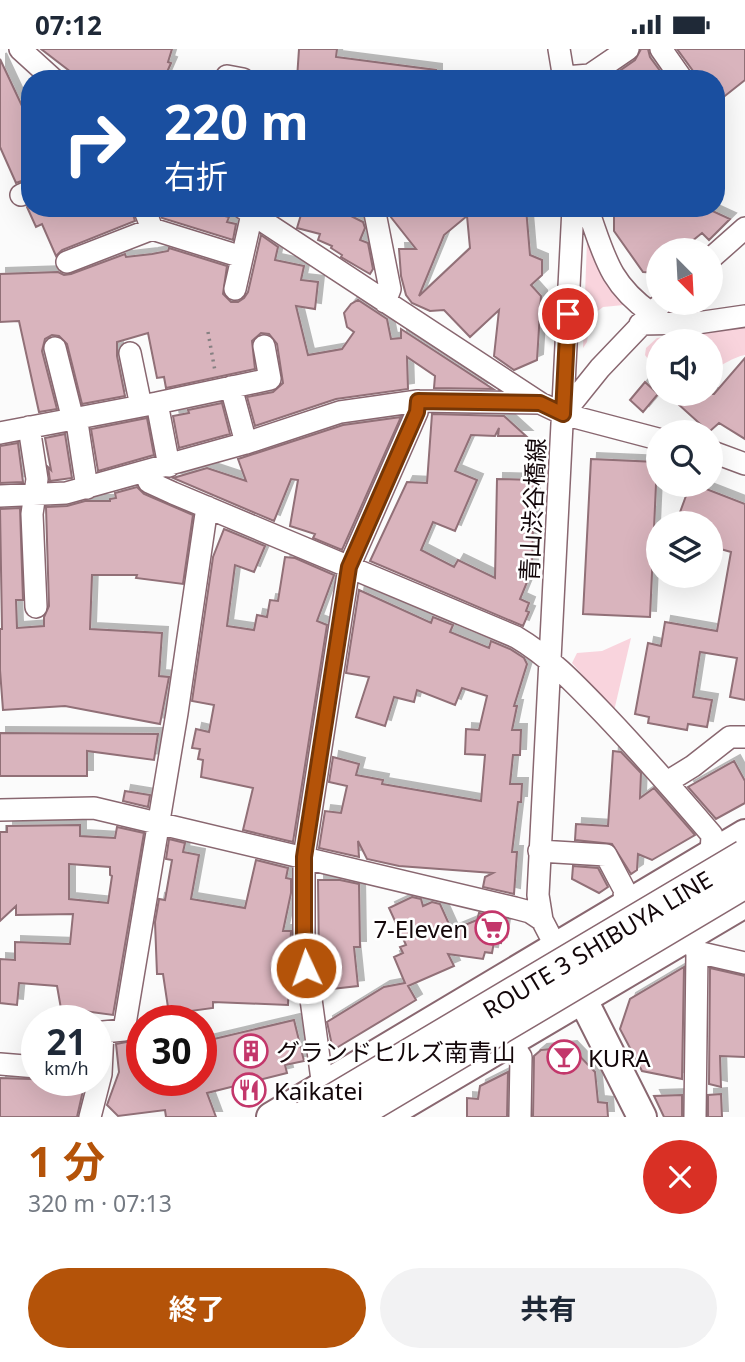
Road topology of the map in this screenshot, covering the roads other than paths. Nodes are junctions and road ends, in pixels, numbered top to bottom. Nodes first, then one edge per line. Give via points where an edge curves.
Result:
1 (20, 49) edge
2 (559, 49) edge
3 (628, 49) edge
4 (661, 49) edge
5 (43, 70) edge
6 (563, 70) edge
7 (597, 70) edge
8 (676, 70) edge
9 (147, 217) edge
10 (246, 217) edge
11 (256, 217) edge
12 (376, 217) edge
13 (574, 217) edge
14 (591, 217) edge
15 (745, 228) edge
16 (152, 229) junction
17 (723, 247) edge
18 (242, 257) junction
19 (67, 262) dead end
20 (236, 289) dead end
21 (385, 302) junction
22 (646, 309) edge
23 (649, 315) edge
24 (660, 315) edge
25 (745, 316) edge
26 (264, 346) dead end
27 (55, 348) dead end
28 (131, 353) dead end
29 (225, 389) junction
30 (418, 401) junction
31 (540, 403) junction
32 (149, 405) junction
33 (563, 414) junction
34 (74, 419) junction
35 (29, 428) junction
36 (0, 433) edge
37 (646, 436) edge
38 (246, 443) junction
39 (723, 456) edge
40 (745, 464) edge
41 (169, 466) junction
42 (145, 473) junction
43 (87, 488) junction
44 (35, 495) junction
45 (0, 496) edge
46 (207, 507) junction
47 (349, 567) junction
48 (36, 607) dead end
49 (551, 662) junction
50 (745, 737) edge
51 (667, 782) junction
52 (0, 810) edge
53 (158, 823) junction
54 (745, 834) edge
55 (539, 851) junction
56 (711, 855) junction
57 (745, 856) edge
58 (304, 857) junction
59 (745, 882) edge
60 (745, 890) edge
61 (745, 903) edge
62 (625, 906) junction
63 (542, 920) junction
64 (693, 944) junction
65 (556, 947) junction
66 (745, 963) edge
67 (577, 986) junction
68 (112, 1031) edge
69 (501, 1046) junction
70 (380, 1053) junction
71 (0, 1064) edge
72 (21, 1066) edge
73 (323, 1087) junction
74 (94, 1096) edge
75 (90, 1117) edge
76 (271, 1117) edge
77 (305, 1117) edge
78 (330, 1117) edge
79 (350, 1117) edge
80 (383, 1117) edge
81 (520, 1117) edge
82 (642, 1117) edge
83 (695, 1117) edge

1 - 5 street
2 - 6 street
3 - 7 street
4 - 8 street
9 - 16 street
10 - 18 street
11 - 21 street
12 - 21 street via 390,289
13 - 33 street, 青山渋谷橋線
14 - 22 street via 617,282
15 - 17 street
16 - 18 street
16 - 19 street
18 - 20 street
21 - 31 street
23 - 33 street
24 - 25 street via 697,323
26 - 29 street via 270,379
27 - 34 street
28 - 32 street
29 - 32 street
29 - 38 street
30 - 31 street
30 - 38 street via 340,412
30 - 47 street
31 - 33 street
32 - 34 street
32 - 41 street
33 - 37 street
33 - 49 street, 青山渋谷橋線
34 - 35 street
34 - 43 street
35 - 36 street
35 - 44 street
38 - 41 street
39 - 40 street
41 - 42 street
42 - 43 street
42 - 46 street via 149,482
43 - 44 street
44 - 45 street
44 - 48 street
46 - 47 street
46 - 53 street
47 - 49 street via 516,637
47 - 58 street
49 - 51 street
49 - 55 street, 青山渋谷橋線
50 - 51 street via 730,737
51 - 56 street via 712,835
52 - 53 street via 94,808
53 - 58 street
53 - 68 street via 124,1030
54 - 56 main road
55 - 62 street via 606,855 624,889
55 - 63 street, 青山渋谷橋線
56 - 62 main road
57 - 77 highway, ROUTE 3 SHIBUYA LINE, bridge
58 - 63 street via 515,908
58 - 73 street via 304,948
59 - 79 highway, ROUTE 3 SHIBUYA LINE, bridge
60 - 67 main road via 725,885
61 - 64 main road
62 - 65 main road
63 - 65 street
64 - 66 street
64 - 67 main road
64 - 83 street
65 - 67 main road
65 - 70 main road
67 - 69 main road
67 - 70 main road via 544,982 428,1051
67 - 78 main road
67 - 82 main road
69 - 80 main road
69 - 81 street via 515,1048 521,1057
70 - 73 main road
71 - 72 street
73 - 76 main road
74 - 75 street

